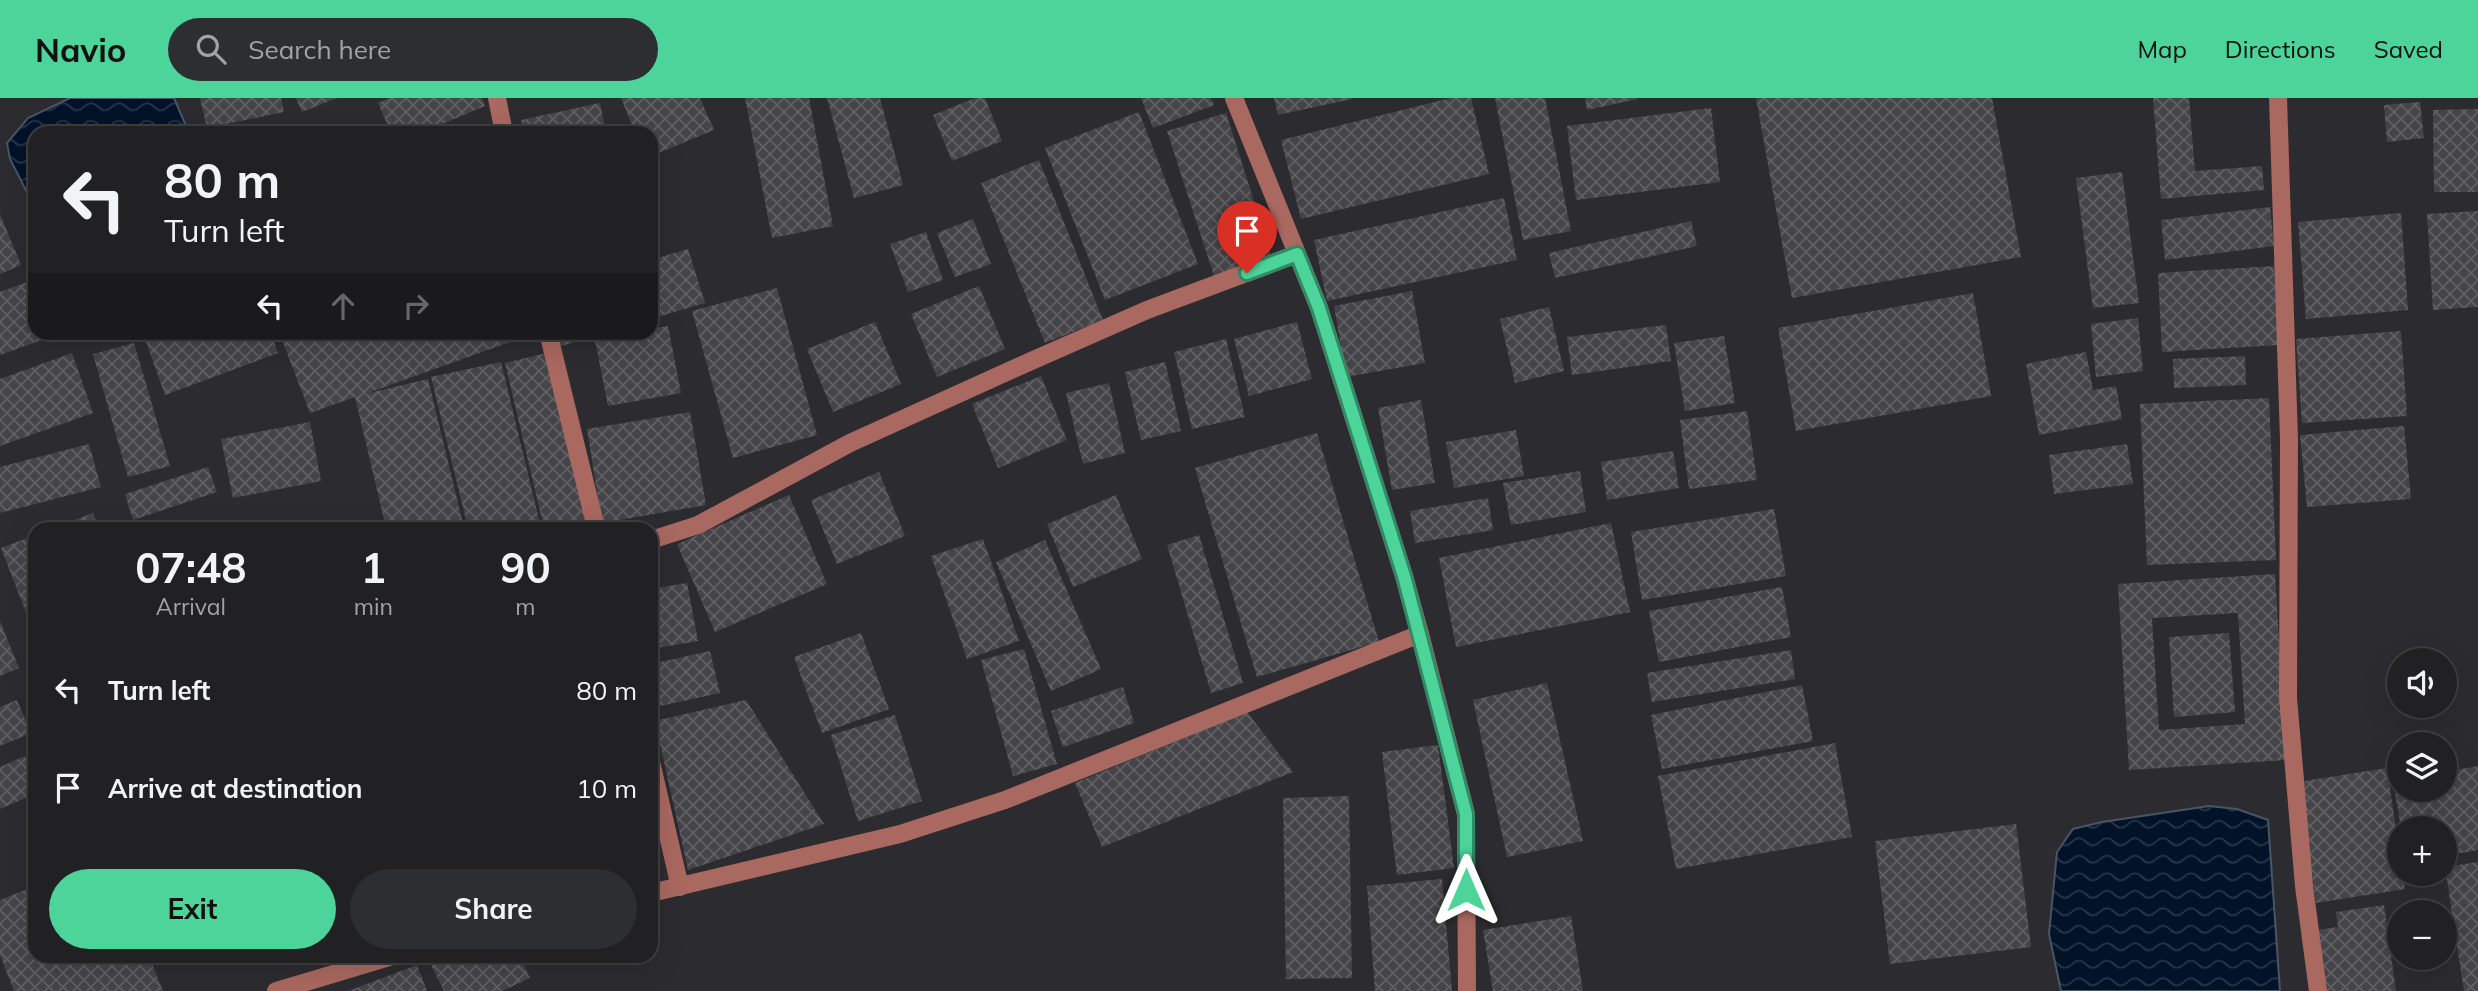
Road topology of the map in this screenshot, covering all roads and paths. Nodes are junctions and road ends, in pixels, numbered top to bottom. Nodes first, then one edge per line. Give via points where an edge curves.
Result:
1 (497, 98) edge
2 (1234, 98) edge
3 (2278, 98) edge
4 (503, 126) edge
5 (1297, 254) junction
6 (550, 340) edge
7 (595, 522) edge
8 (658, 538) edge
9 (1420, 634) junction
10 (658, 792) edge
11 (680, 887) junction
12 (658, 892) edge
13 (370, 963) edge
14 (276, 991) edge
15 (1467, 991) edge
16 (2318, 991) edge

1 - 4 street
2 - 5 street
3 - 16 street via 2290,439 2288,698
5 - 8 street via 1147,310 1028,362 850,443 698,525
5 - 9 street via 1319,308
6 - 7 street
9 - 11 street via 1005,800 901,834
9 - 15 street via 1466,814
10 - 11 street
11 - 12 street
13 - 14 street

